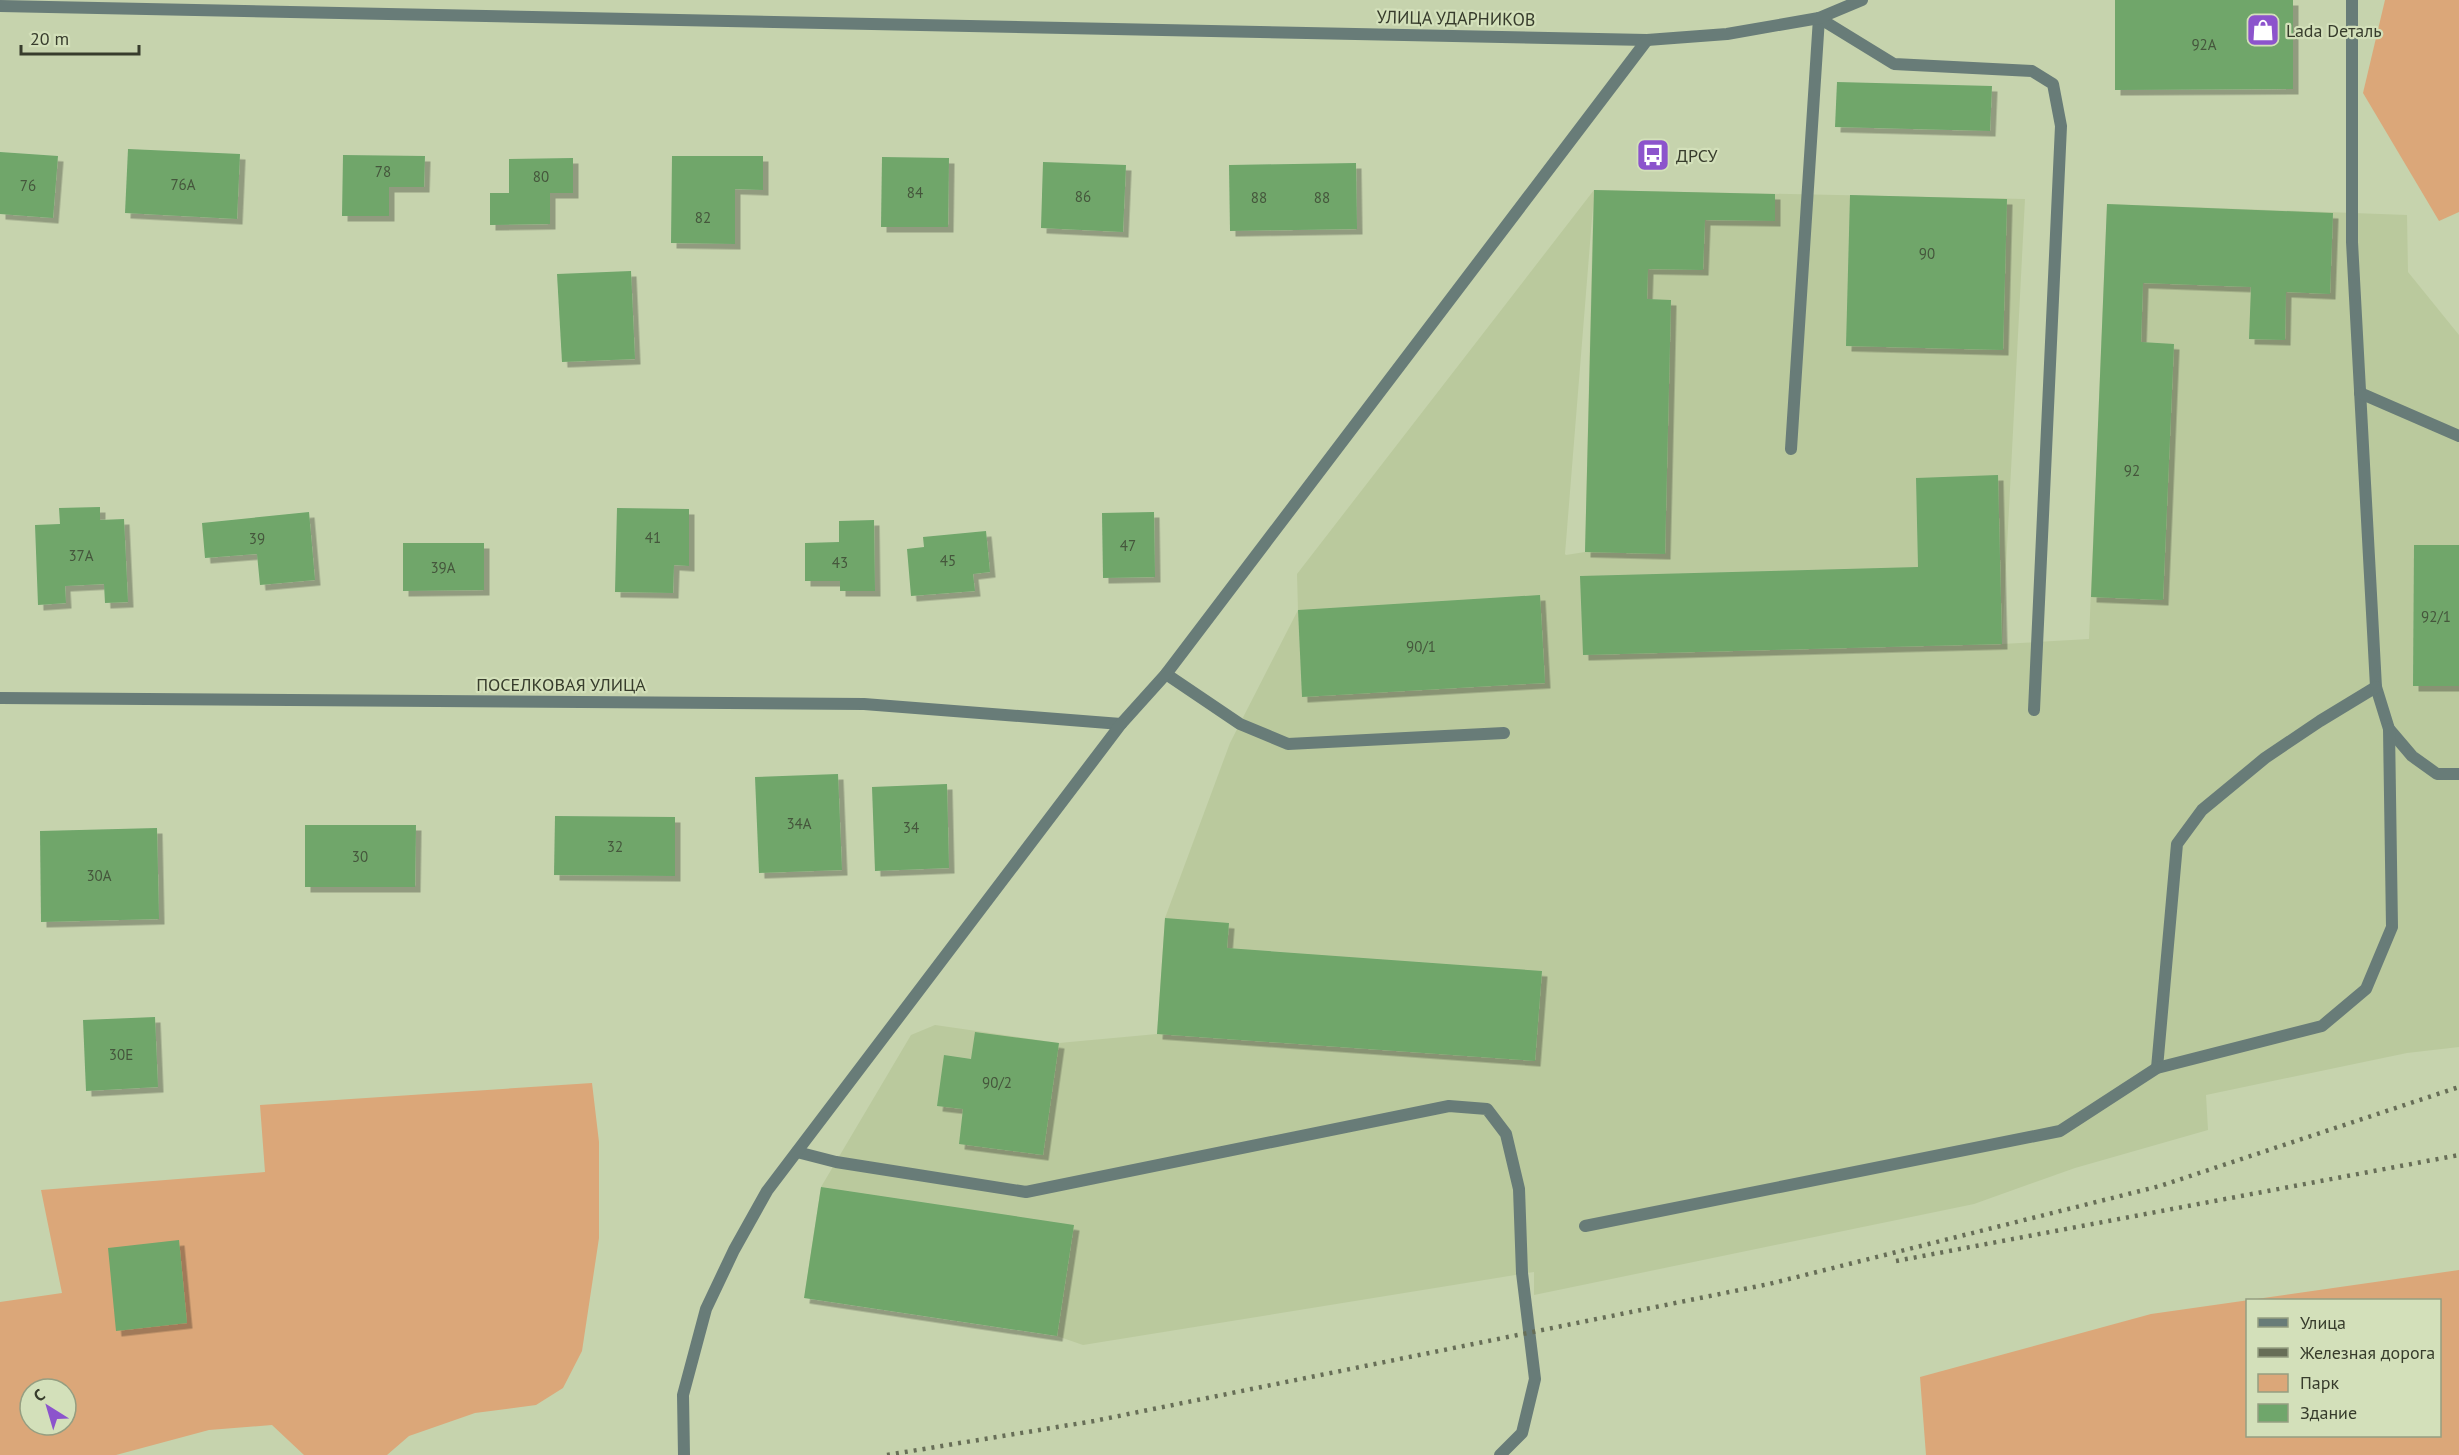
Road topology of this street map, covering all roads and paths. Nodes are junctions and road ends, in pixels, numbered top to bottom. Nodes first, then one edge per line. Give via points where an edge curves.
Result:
1 (1862, 0) edge
2 (2352, 0) edge
3 (0, 6) edge
4 (1819, 18) junction
5 (1647, 40) junction
6 (2360, 393) junction
7 (2459, 436) edge
8 (1791, 449) dead end
9 (1166, 675) junction
10 (2376, 687) junction
11 (0, 698) edge
12 (2034, 710) dead end
13 (1121, 724) junction
14 (2389, 729) junction
15 (1504, 733) dead end
16 (2459, 774) edge
17 (2157, 1068) junction
18 (797, 1152) junction
19 (1585, 1226) dead end
20 (684, 1455) edge
21 (1500, 1455) edge

1 - 4 street, УЛИЦА УДАРНИКОВ
2 - 6 street via 2352,242
3 - 5 street, УЛИЦА УДАРНИКОВ
4 - 5 street, УЛИЦА УДАРНИКОВ via 1727,34
4 - 8 street
4 - 12 street via 1894,64 2032,71 2053,84 2061,126
5 - 9 street
6 - 7 street
6 - 10 street
9 - 13 street
9 - 15 street via 1240,724 1288,744
10 - 14 street
10 - 17 street via 2265,758 2202,810 2177,844
11 - 13 street, ПОСЕЛКОВАЯ УЛИЦА via 864,704
13 - 18 street
14 - 16 street via 2412,756 2437,774
14 - 17 street via 2392,927 2366,988 2322,1026
17 - 19 street via 2060,1131
18 - 20 street via 767,1191 706,1309 683,1395
18 - 21 street via 836,1162 1026,1192 1449,1106 1487,1108 1506,1134 1518,1189 1522,1274 1535,1379 1522,1433

